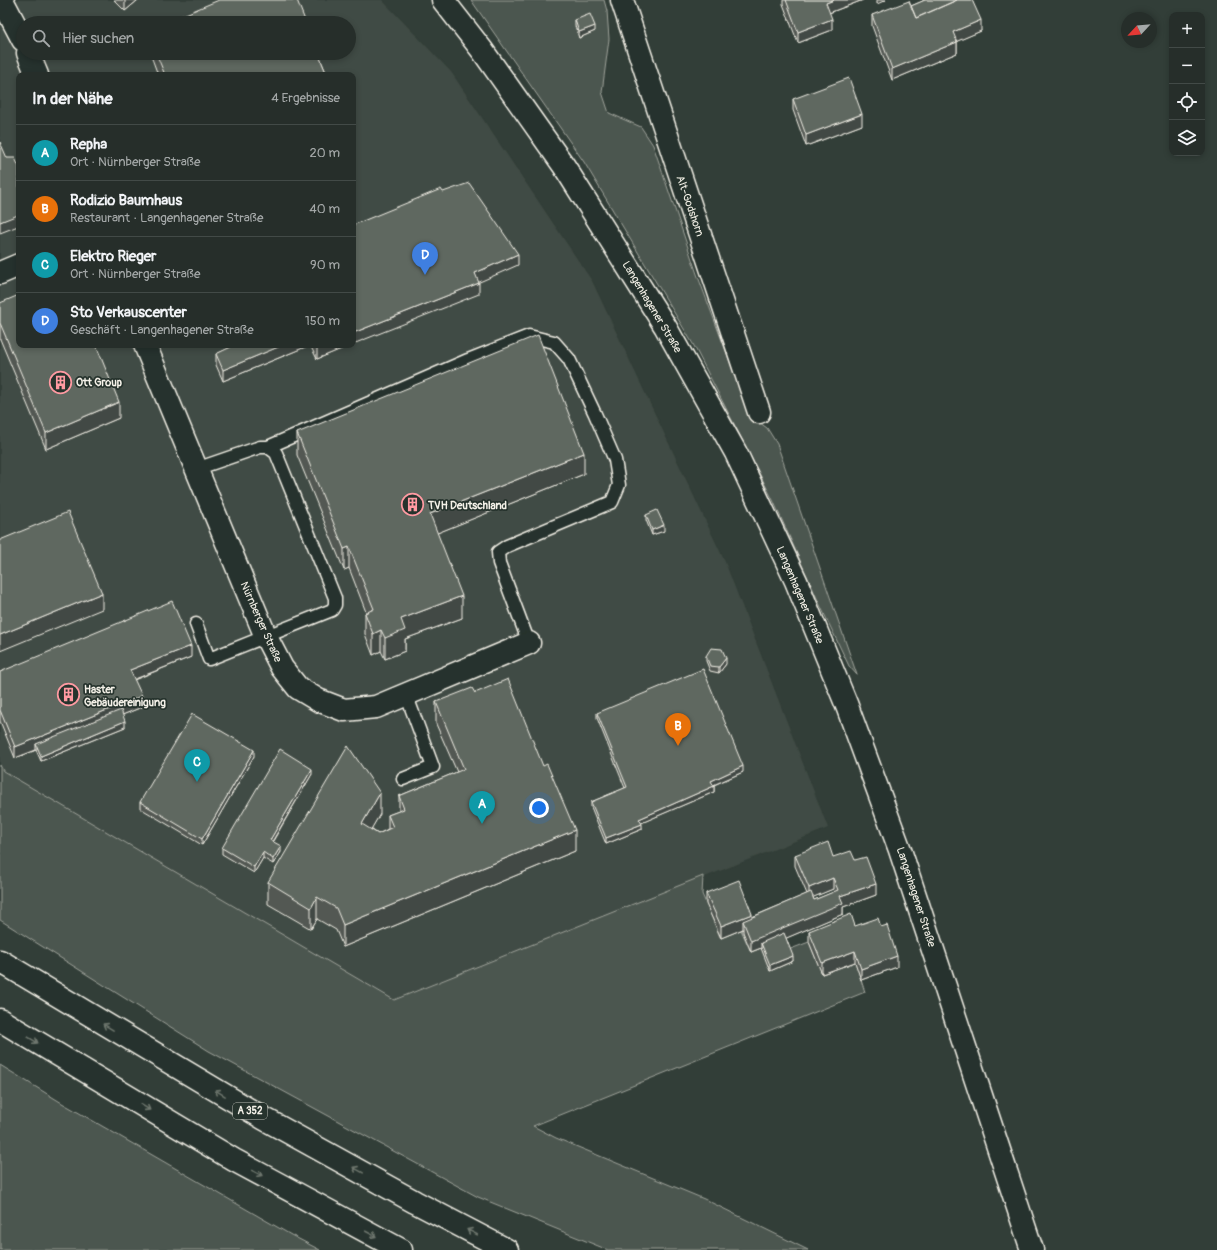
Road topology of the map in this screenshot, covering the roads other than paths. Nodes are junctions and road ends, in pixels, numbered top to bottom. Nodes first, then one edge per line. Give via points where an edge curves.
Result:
1 (2, 0) edge
2 (443, 0) edge
3 (622, 0) edge
4 (16, 27) edge
5 (31, 60) edge
6 (37, 72) edge
7 (16, 266) edge
8 (0, 273) edge
9 (146, 348) edge
10 (759, 412) dead end
11 (268, 447) junction
12 (196, 469) junction
13 (196, 624) dead end
14 (266, 637) junction
15 (529, 643) joint
16 (406, 694) junction
17 (403, 779) dead end
18 (0, 961) edge
19 (0, 1020) edge
20 (401, 1250) edge
21 (507, 1250) edge
22 (1032, 1250) edge

1 - 4 main road
2 - 22 main road, Langenhagener Straße via 482,50 564,166 665,326 736,454 796,581 900,850
3 - 10 main road, Alt-Godshorn
5 - 6 main road
7 - 8 main road
9 - 12 main road, Nürnberger Straße
11 - 12 lane via 260,447
11 - 14 lane via 276,453 305,536 335,598 335,605 332,610
11 - 15 lane via 529,336 554,342 570,359 595,414 615,460 619,485 612,502 498,552 499,563
12 - 14 main road, Nürnberger Straße
13 - 14 lane via 209,659
14 - 16 main road, Nürnberger Straße via 282,668 298,688 318,700 344,710 376,707
15 - 16 main road, Nürnberger Straße
16 - 17 lane via 433,767
21 -> 18 main road, A 352 via 263,1118
19 -> 20 main road via 234,1160

